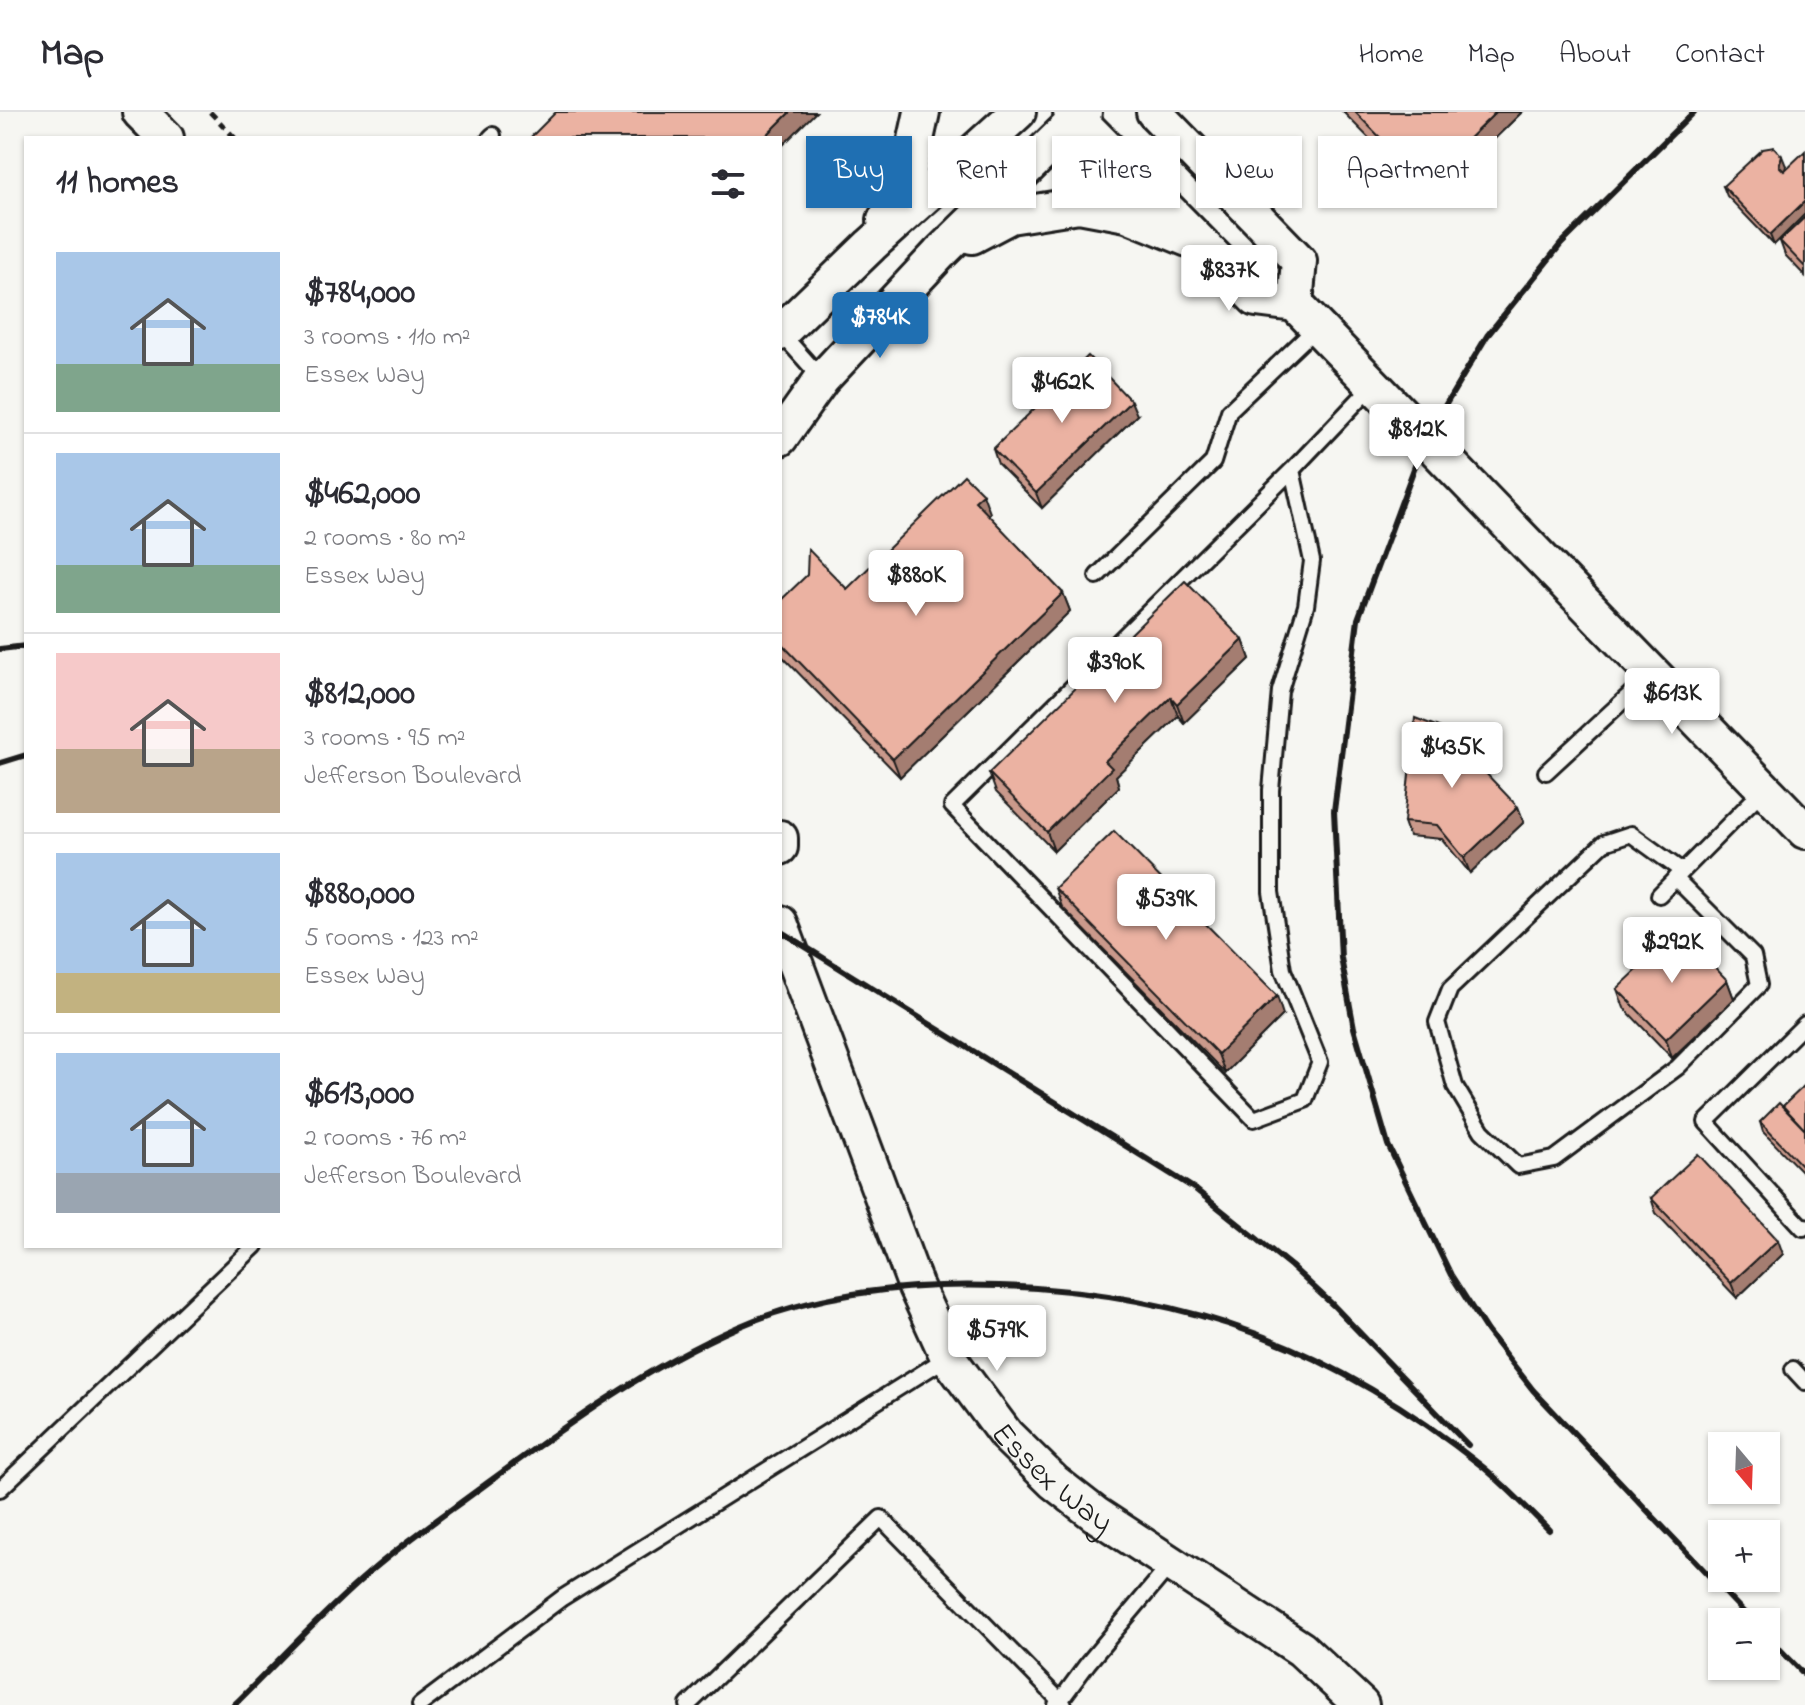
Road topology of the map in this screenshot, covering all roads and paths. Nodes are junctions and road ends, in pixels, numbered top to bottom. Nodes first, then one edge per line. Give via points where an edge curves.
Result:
1 (140, 112) edge
2 (210, 112) edge
3 (922, 112) edge
4 (1018, 112) edge
5 (1154, 112) edge
6 (1077, 114) edge
7 (164, 136) edge
8 (233, 136) edge
9 (871, 245) junction
10 (1203, 245) junction
11 (940, 253) junction
12 (1306, 315) junction
13 (782, 330) edge
14 (782, 334) edge
15 (822, 379) junction
16 (1373, 385) junction
17 (782, 434) edge
18 (1292, 470) junction
19 (1097, 576) dead end
20 (1652, 674) junction
21 (1546, 772) dead end
22 (1764, 789) junction
23 (1805, 831) edge
24 (1679, 874) junction
25 (1659, 895) dead end
26 (782, 928) edge
27 (1805, 1024) edge
28 (1805, 1226) edge
29 (253, 1248) edge
30 (948, 1357) junction
31 (1793, 1369) dead end
32 (1805, 1382) edge
33 (0, 1489) edge
34 (1171, 1564) junction
35 (1060, 1704) edge
36 (420, 1705) edge
37 (688, 1705) edge
38 (1361, 1705) edge

1 - 7 street
2 - 8 path
3 - 9 street via 907,181
4 - 9 street
5 - 12 street via 1299,261
6 - 10 street
6 - 11 street
9 - 13 street
10 - 11 street via 1127,214 1079,205 1010,216
10 - 12 street via 1256,299
11 - 15 street
12 - 16 street
12 - 19 lane via 1229,411 1213,462
14 - 15 lane
15 - 17 street
16 - 18 lane
16 - 20 street
18 - 18 lane via 952,806 1254,1119 1305,1100 1320,1062 1283,970 1271,892 1271,790 1280,691 1306,606 1312,561
20 - 21 lane
20 - 22 street
22 - 23 street
22 - 24 lane
24 - 24 lane via 1631,834 1604,843 1450,989 1437,1022 1455,1086 1482,1131 1518,1166 1554,1159 1678,1067 1759,985 1753,956
24 - 25 lane
26 - 30 street, Essex Way via 916,1287
27 - 28 lane via 1706,1122
29 - 33 lane
30 - 34 street, Essex Way via 1006,1435 1054,1482
30 - 36 lane via 562,1598
31 - 32 lane
34 - 35 lane
34 - 38 street, Essex Way via 1301,1649
35 - 37 lane via 881,1518

